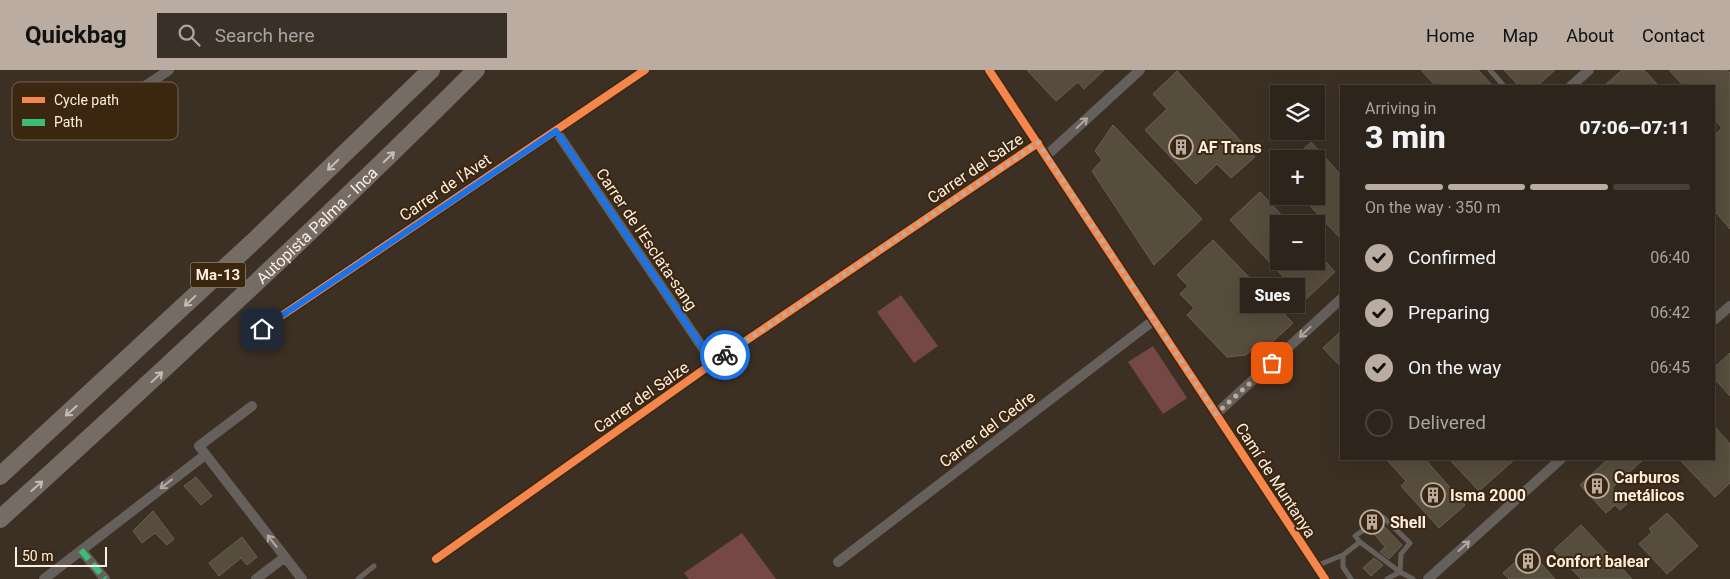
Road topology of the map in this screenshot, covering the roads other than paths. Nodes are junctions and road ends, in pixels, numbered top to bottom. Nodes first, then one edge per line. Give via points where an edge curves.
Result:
1 (169, 70) edge
2 (431, 70) edge
3 (476, 70) edge
4 (645, 70) edge
5 (989, 70) edge
6 (1140, 70) edge
7 (1490, 70) edge
8 (1589, 70) edge
9 (151, 82) edge
10 (1503, 85) edge
11 (1572, 85) edge
12 (556, 131) junction
13 (1038, 143) junction
14 (1046, 156) junction
15 (1340, 300) edge
16 (1730, 306) edge
17 (1715, 319) edge
18 (1154, 320) junction
19 (262, 329) dead end
20 (713, 363) junction
21 (252, 406) dead end
22 (1216, 414) junction
23 (205, 455) junction
24 (1560, 460) edge
25 (0, 476) edge
26 (0, 518) edge
27 (1360, 542) junction
28 (81, 550) junction
29 (1343, 556) junction
30 (285, 557) junction
31 (436, 559) dead end
32 (838, 562) dead end
33 (374, 566) dead end
34 (1316, 566) junction
35 (1400, 572) junction
36 (44, 579) edge
37 (105, 579) edge
38 (256, 579) edge
39 (302, 579) edge
40 (358, 579) edge
41 (1325, 579) edge
42 (1351, 579) edge
43 (1387, 579) edge
44 (1413, 579) edge
45 (1428, 579) edge

1 - 9 street
2 -> 25 highway, Autopista Palma - Inca / Ma-13 via 250,245
26 -> 3 highway, Autopista Palma - Inca / Ma-13 via 265,276
4 - 12 street, Carrer de l'Avet
5 - 13 street, Camí de Muntanya
14 -> 6 street
7 - 10 lane
8 - 11 street
12 - 19 street, Carrer de l'Avet
12 - 20 street, Carrer de l'Esclata-sang
13 - 14 street, Camí de Muntanya
13 - 20 street, Carrer del Salze
14 - 18 street, Camí de Muntanya
15 -> 22 street
16 - 17 street
18 - 22 street, Camí de Muntanya
18 - 32 street, Carrer del Cedre
20 - 31 street, Carrer del Salze
21 - 23 street via 199,446
22 - 34 street, Camí de Muntanya
23 -> 28 street
30 -> 23 street
45 -> 24 street
27 - 29 lane
27 - 35 lane
27 - 35 lane via 1355,536 1383,517 1410,543 1401,554
28 - 36 street
28 - 37 street
29 - 34 lane
29 - 42 lane via 1343,567
30 - 38 street
30 - 39 street
33 - 40 lane
34 - 41 street, Camí de Muntanya
35 - 43 lane
35 - 44 lane

